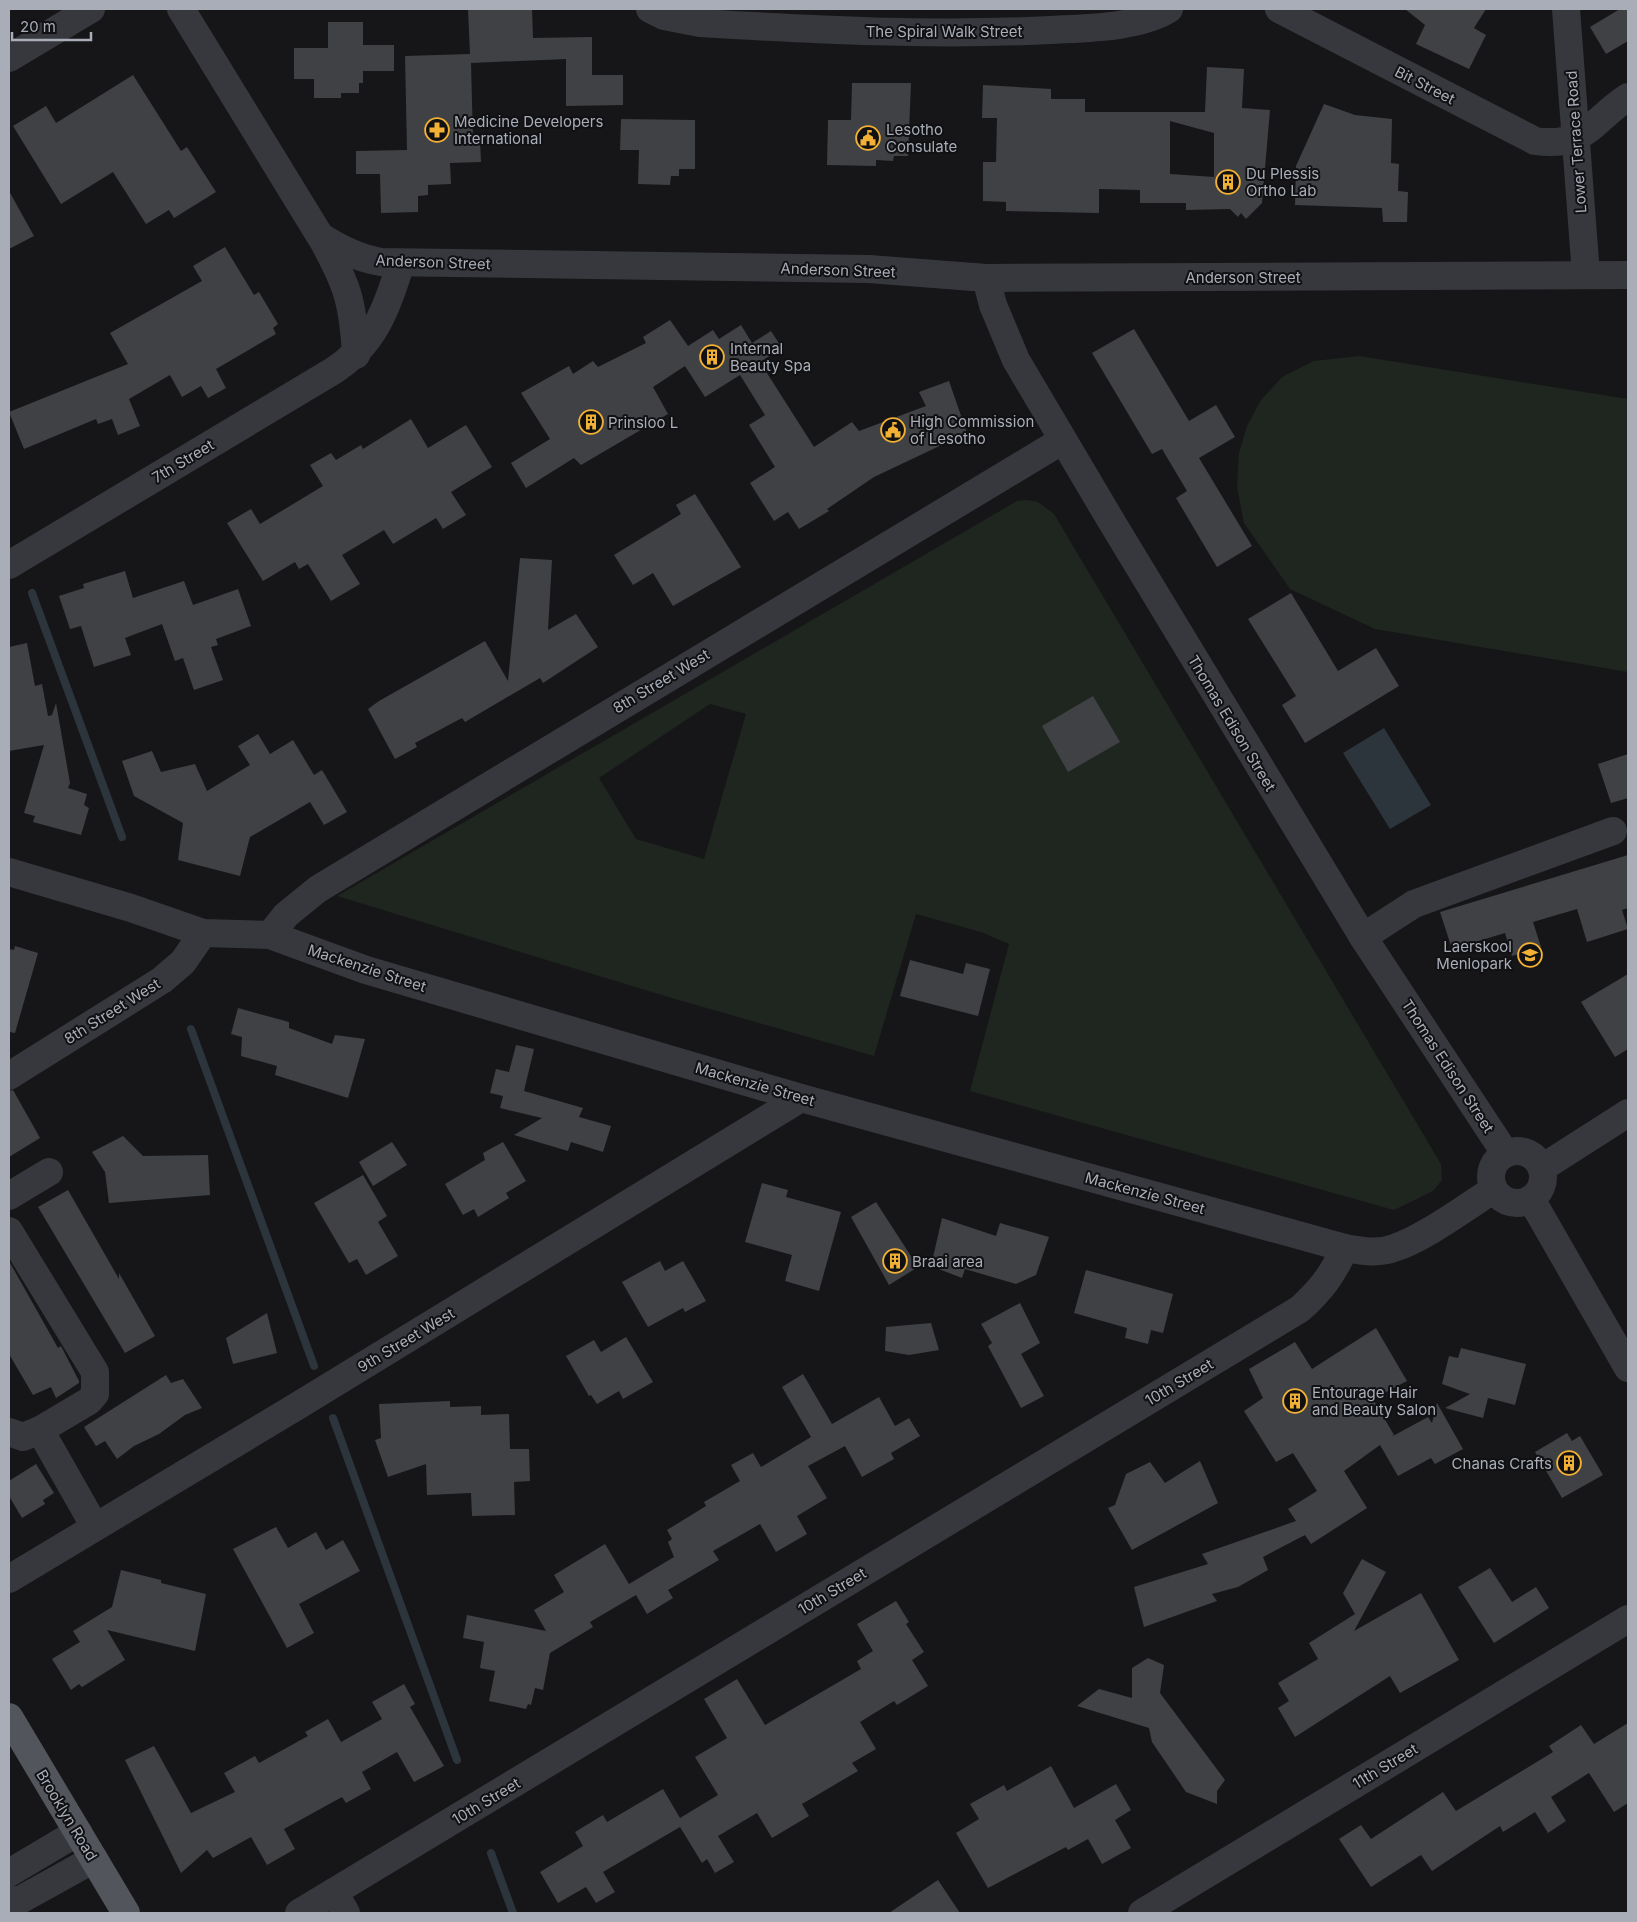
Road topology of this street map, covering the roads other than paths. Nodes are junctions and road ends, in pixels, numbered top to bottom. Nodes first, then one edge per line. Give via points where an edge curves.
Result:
1 (91, 9) edge
2 (181, 9) edge
3 (650, 9) edge
4 (1169, 9) edge
5 (1279, 9) edge
6 (1566, 9) edge
7 (772, 18) edge
8 (9, 58) edge
9 (1628, 97) edge
10 (1576, 140) junction
11 (320, 236) junction
12 (402, 263) junction
13 (1586, 275) junction
14 (1628, 275) edge
15 (986, 278) junction
16 (356, 355) junction
17 (1062, 440) junction
18 (9, 565) edge
19 (1613, 831) dead end
20 (9, 872) edge
21 (203, 933) junction
22 (270, 935) junction
23 (1363, 937) junction
24 (9, 1076) edge
25 (801, 1098) junction
26 (1628, 1113) edge
27 (1505, 1153) junction
28 (1542, 1168) junction
29 (49, 1172) dead end
30 (1494, 1190) junction
31 (9, 1196) edge
32 (1531, 1199) junction
33 (9, 1231) edge
34 (1345, 1248) junction
35 (1628, 1368) edge
36 (40, 1430) junction
37 (9, 1432) edge
38 (95, 1527) junction
39 (9, 1579) edge
40 (1628, 1620) edge
41 (9, 1717) edge
42 (78, 1832) junction
43 (94, 1859) junction
44 (10, 1869) edge
45 (9, 1900) edge
46 (340, 1903) edge
47 (126, 1913) edge
48 (299, 1913) edge
49 (1142, 1913) edge

1 - 8 street
2 - 11 street, Anderson Street
3 - 7 street, The Spiral Walk Street via 664,16 700,23
4 - 7 street, The Spiral Walk Street via 1132,22 1103,26 974,34
5 - 10 street, Bit Street via 1535,141 1559,143
6 - 10 street, Lower Terrace Road
9 - 10 street
10 - 13 street, Lower Terrace Road
11 - 12 street, Anderson Street via 361,258
11 - 16 street via 347,288 352,305
12 - 15 street, Anderson Street via 869,269
12 - 16 street, 7th Street via 378,323
13 - 14 street, Anderson Street
13 - 15 street, Anderson Street
15 - 17 street, Thomas Edison Street via 1002,331
16 - 18 street, 7th Street
17 - 22 street, 8th Street West via 318,889 286,915
17 - 23 street, Thomas Edison Street
19 - 23 street via 1414,904
20 - 21 street, Mackenzie Street
21 - 22 street, Mackenzie Street
21 - 24 street, 8th Street West via 183,962 162,980
22 - 25 street, Mackenzie Street via 366,970
23 - 27 street, Thomas Edison Street
25 - 34 street, Mackenzie Street
25 - 38 street, 9th Street West
26 - 28 street
27 - 28 street via 1514,1150 1531,1154
27 - 30 street via 1493,1165 1491,1181
28 - 32 street via 1542,1185
29 - 31 street
30 - 32 street via 1506,1201 1514,1203
30 - 34 street, Mackenzie Street via 1394,1249 1365,1252
32 - 35 street
33 - 36 street via 95,1372 95,1394 90,1401
34 - 46 street, 10th Street via 1324,1288 1300,1309
36 - 37 street via 24,1437
36 - 38 street
38 - 39 street, 9th Street West
40 - 49 street, 11th Street
41 - 42 main road, Brooklyn Road
42 - 43 main road, Brooklyn Road
42 - 44 street
43 - 45 street via 20,1900
43 - 47 main road, Brooklyn Road
46 - 48 street, 10th Street

